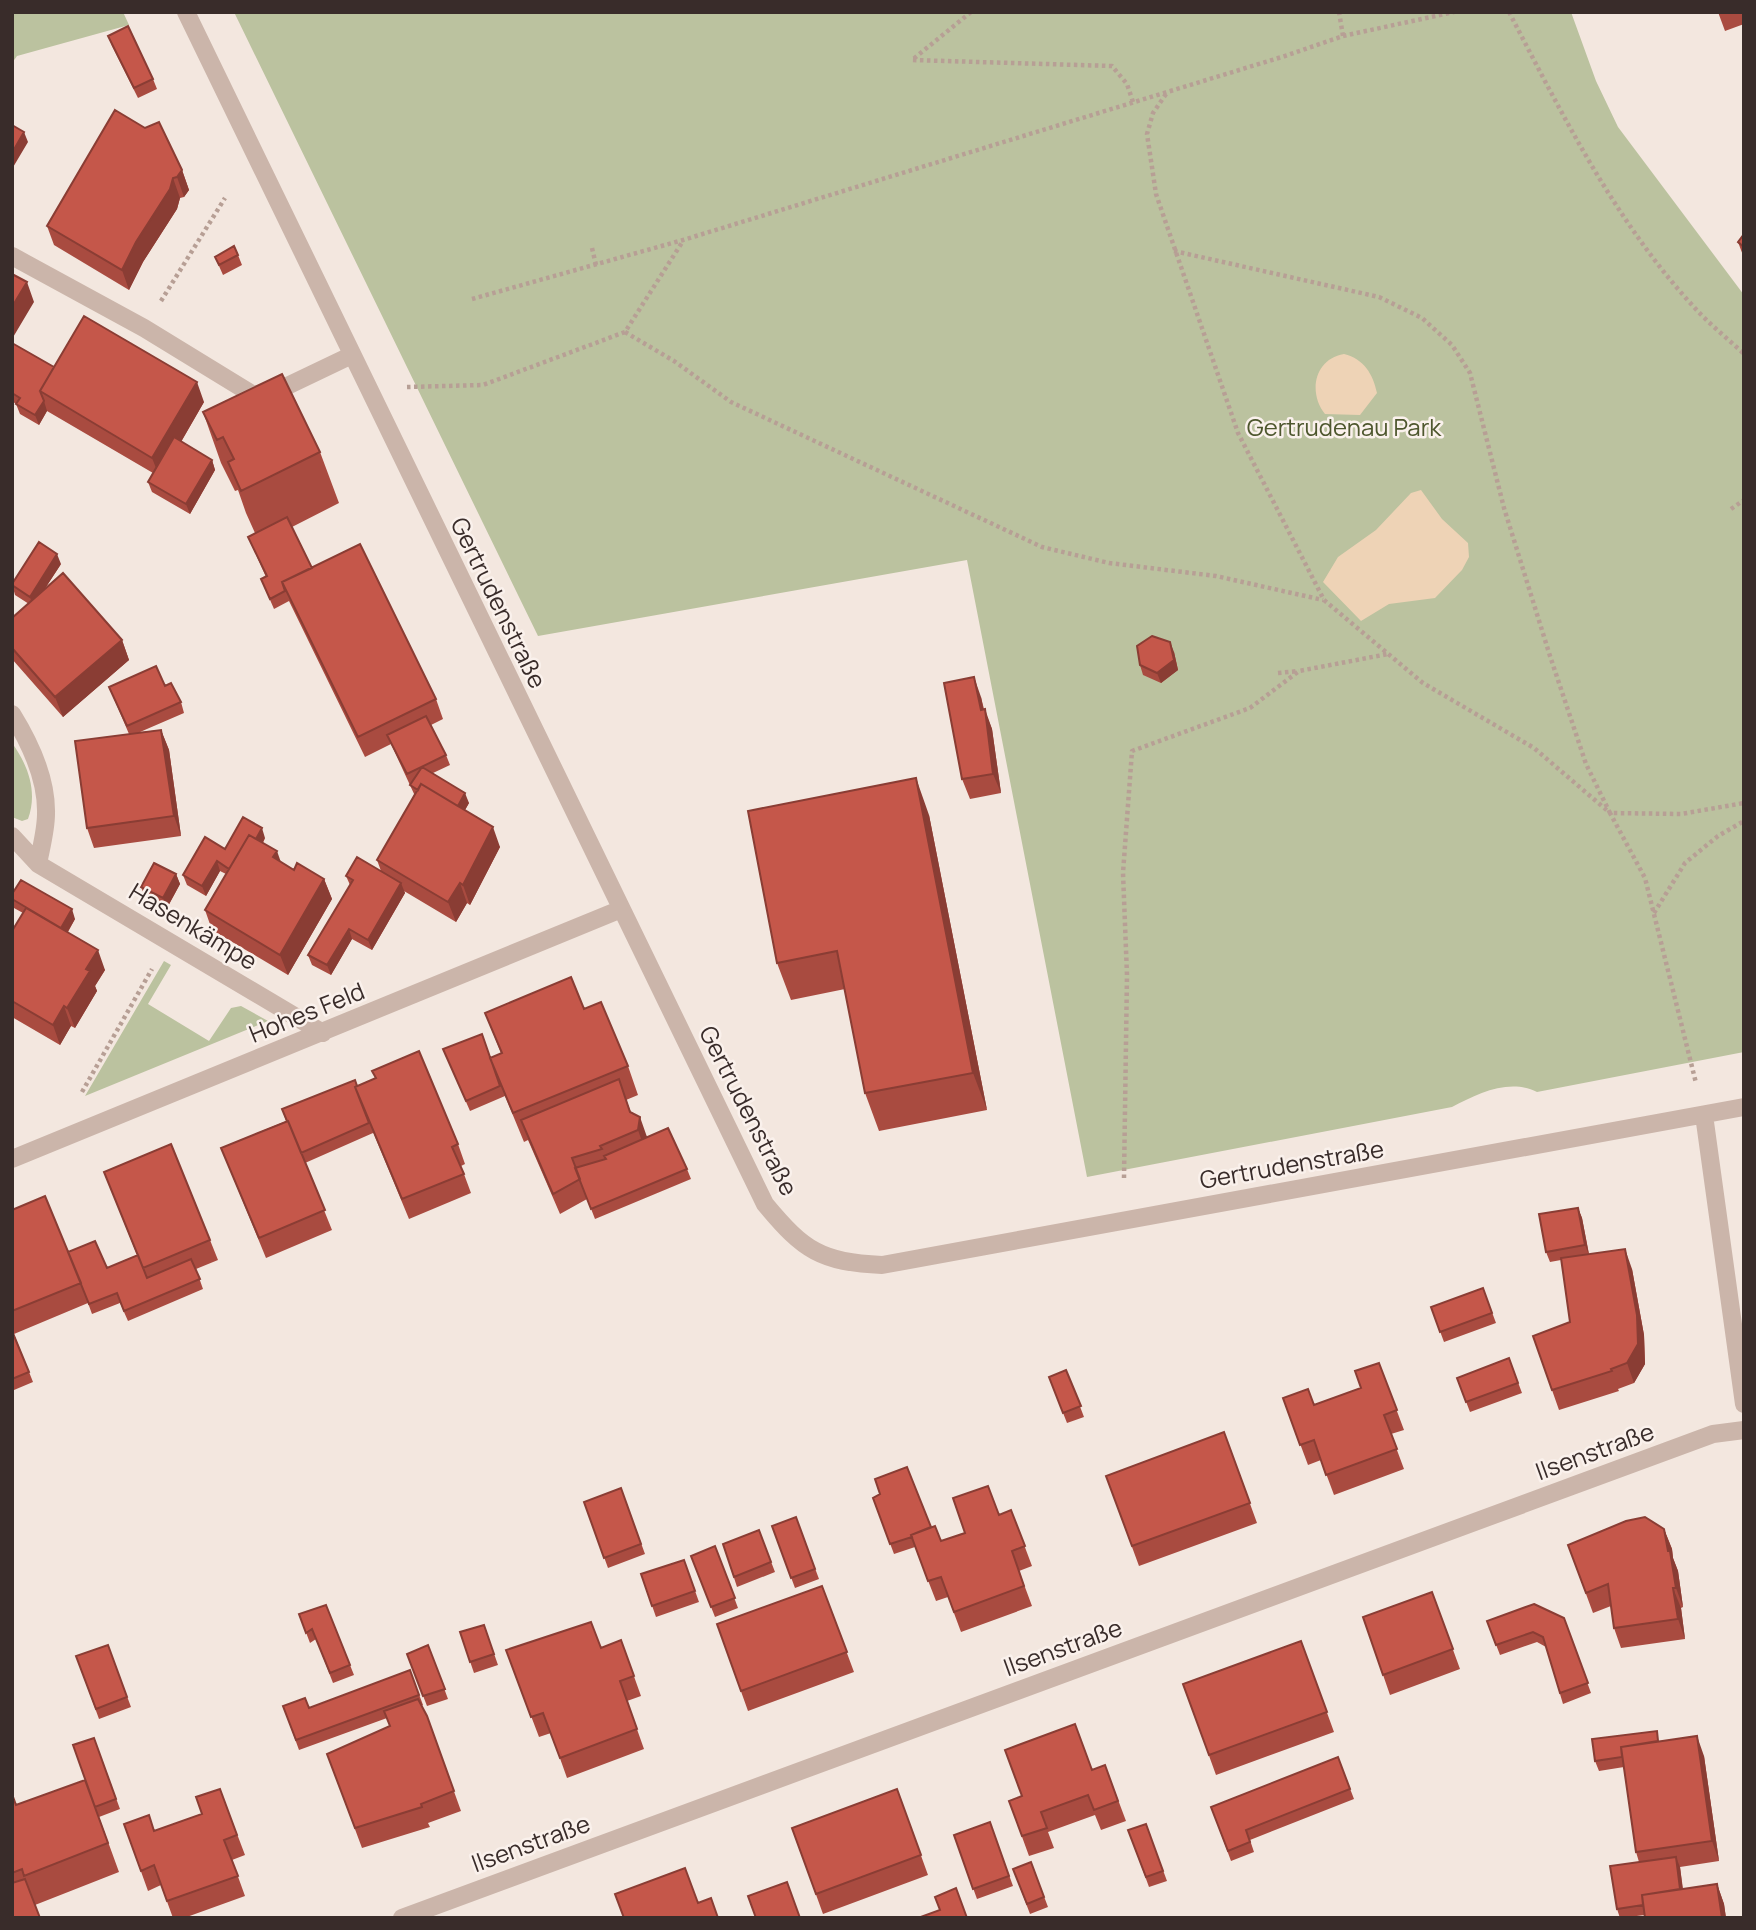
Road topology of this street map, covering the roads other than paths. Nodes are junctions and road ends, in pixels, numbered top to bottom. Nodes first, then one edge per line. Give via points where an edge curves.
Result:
1 (186, 12) edge
2 (12, 256) edge
3 (352, 355) junction
4 (12, 714) edge
5 (12, 836) edge
6 (38, 864) junction
7 (619, 910) junction
8 (323, 1033) junction
9 (1744, 1107) edge
10 (1704, 1115) junction
11 (12, 1158) edge
12 (1744, 1404) edge
13 (1744, 1430) edge
14 (402, 1918) edge

1 - 3 street, Gertrudenstraße
2 - 3 street via 144,328 260,399
3 - 7 street, Gertrudenstraße
4 - 6 street via 42,779 46,814
5 - 6 street, Hasenkämpe
6 - 8 street, Hasenkämpe
7 - 8 street, Hohes Feld
7 - 10 street, Gertrudenstraße via 765,1205 808,1248 842,1263 882,1265
8 - 11 street, Hohes Feld
9 - 10 street, Gertrudenstraße
10 - 12 street
13 - 14 street, Ilsenstraße via 1713,1434

